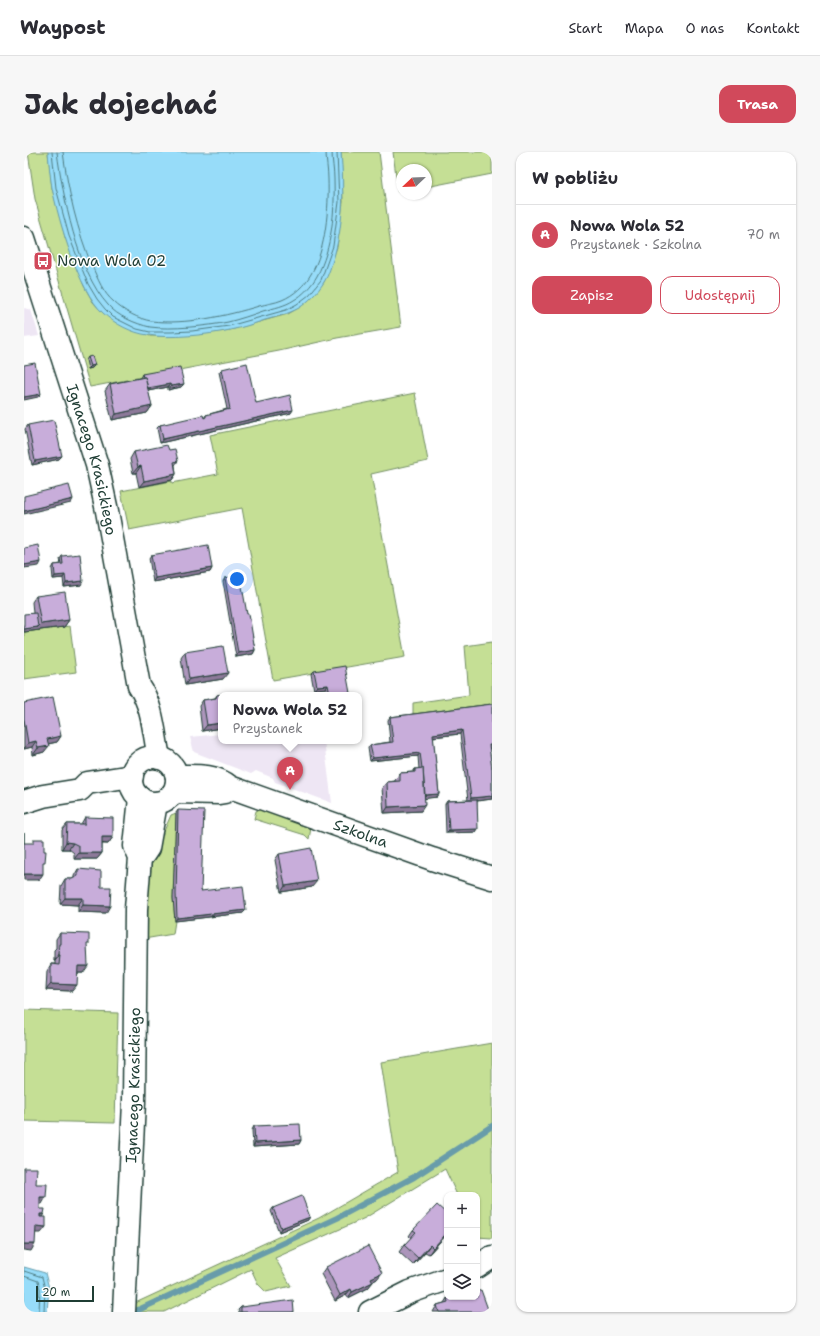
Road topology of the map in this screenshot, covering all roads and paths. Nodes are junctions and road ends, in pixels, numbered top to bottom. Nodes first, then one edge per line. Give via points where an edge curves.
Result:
1 (24, 238) edge
2 (151, 782) junction
3 (24, 802) edge
4 (492, 878) edge
5 (492, 1257) edge
6 (480, 1265) edge
7 (444, 1280) edge
8 (124, 1312) edge
9 (370, 1312) edge

1 - 2 street, Ignacego Krasickiego via 97,465 139,686 136,696 141,751
2 - 3 street, Szkolna via 87,783 80,790
2 - 4 street, Szkolna via 219,793 230,787
2 - 8 street, Ignacego Krasickiego via 135,846 140,858 136,909 134,1102
5 - 6 street
7 - 9 street via 410,1292

